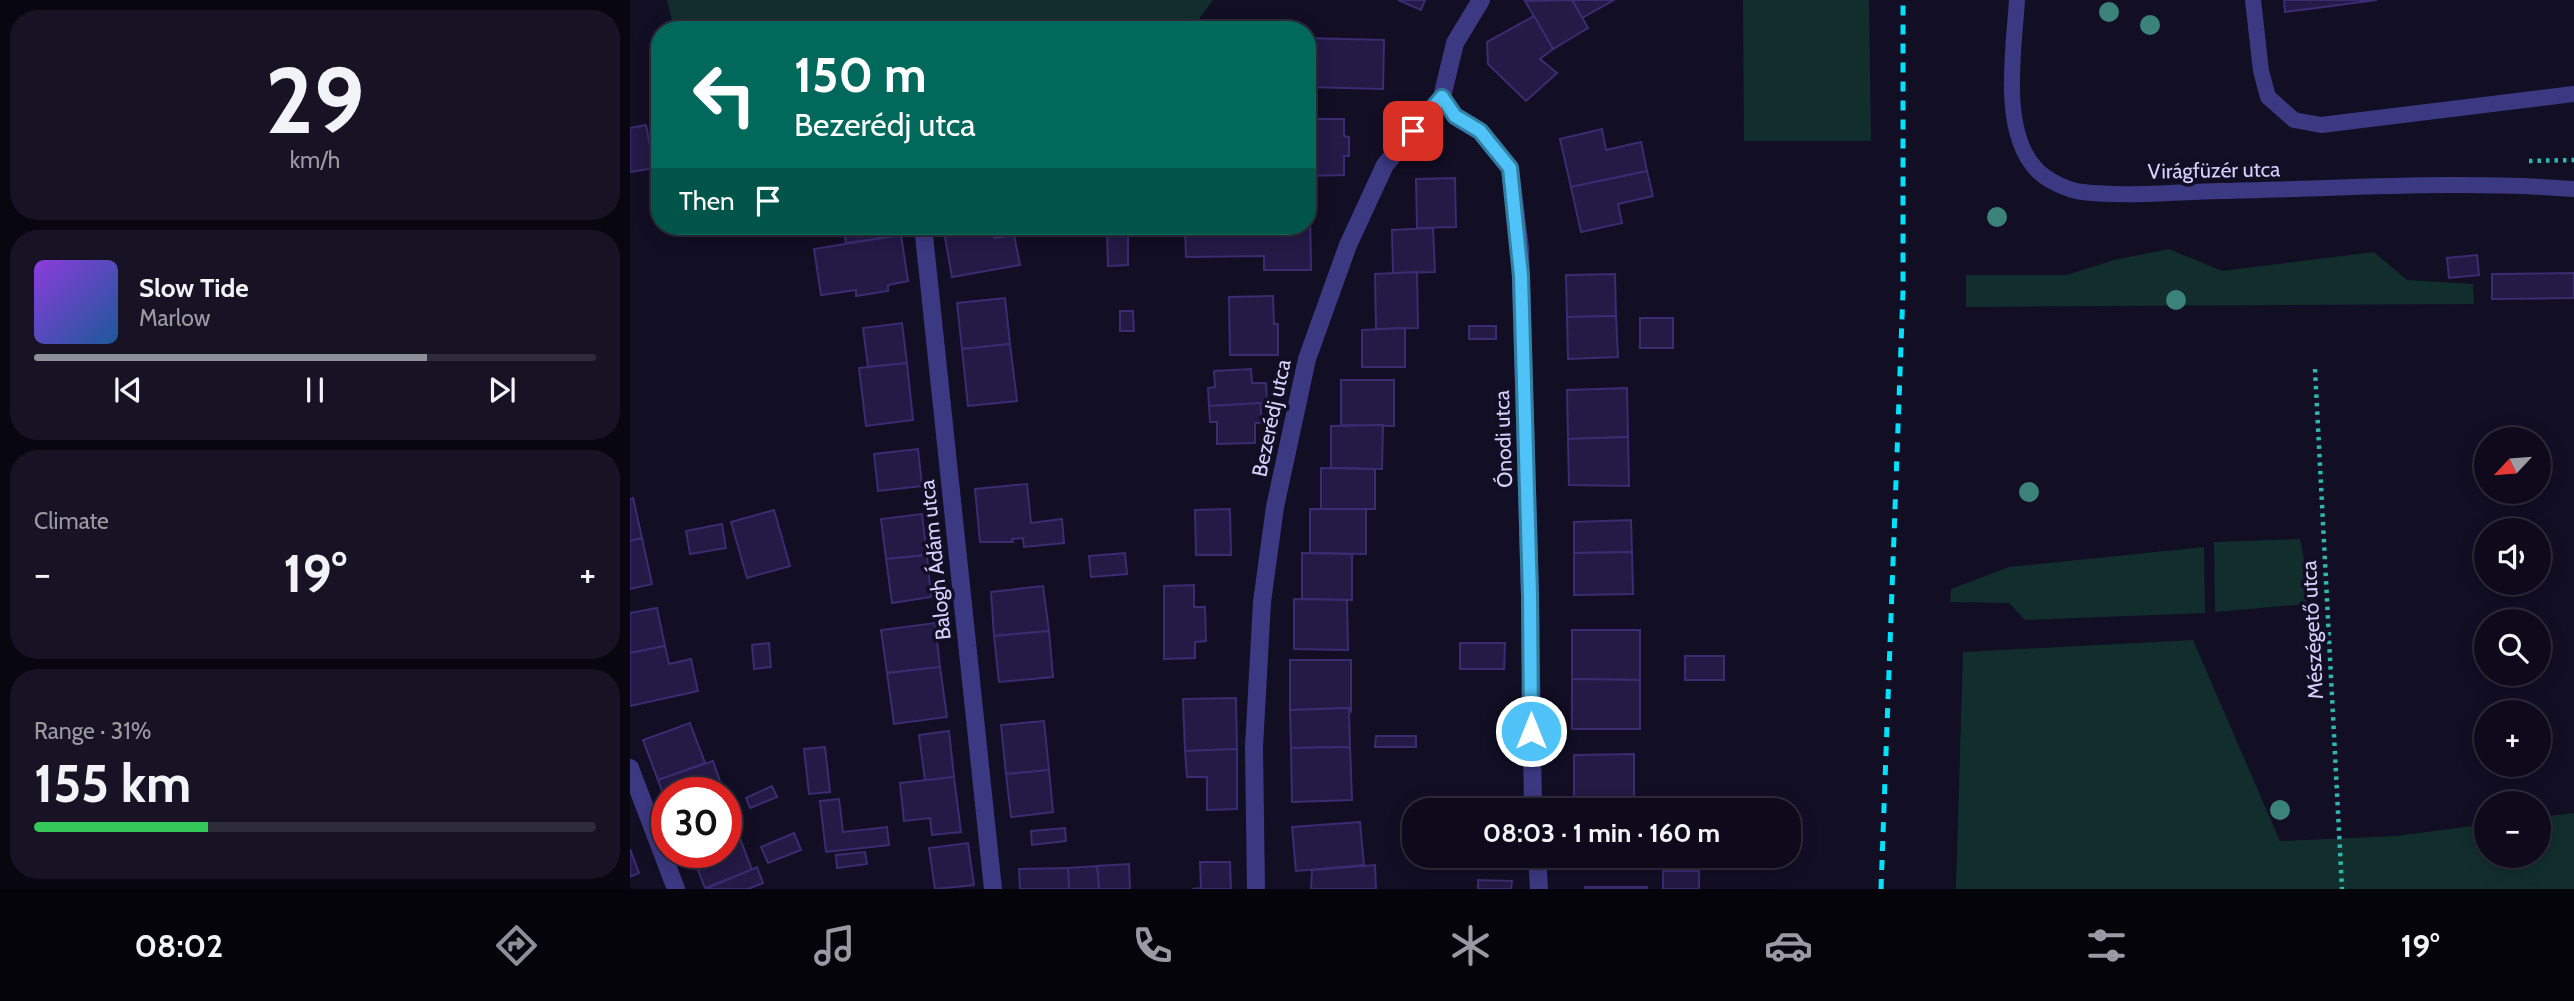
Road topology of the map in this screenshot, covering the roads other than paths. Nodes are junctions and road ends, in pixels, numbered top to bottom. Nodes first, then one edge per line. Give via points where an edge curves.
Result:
1 (1481, 0) edge
2 (2017, 0) edge
3 (2253, 0) edge
4 (2574, 94) edge
5 (1442, 97) junction
6 (2574, 189) edge
7 (924, 235) edge
8 (630, 768) edge
9 (1533, 798) edge
10 (1537, 868) edge
11 (676, 889) edge
12 (993, 889) edge
13 (1256, 889) edge
14 (1539, 889) edge

1 - 5 street, Bezerédj utca via 1455,43
2 - 6 lane, Virágfüzér utca via 2013,73 2020,146 2036,170 2080,192 2465,184
3 - 4 lane via 2268,97 2294,120 2321,125
5 - 9 street, Ónodi utca via 1455,116 1480,131 1510,168 1512,181 1521,276
5 - 13 street, Bezerédj utca via 1385,165 1348,245 1307,359 1275,507 1262,602 1254,747
7 - 12 street, Balogh Ádám utca
8 - 11 street
10 - 14 street

